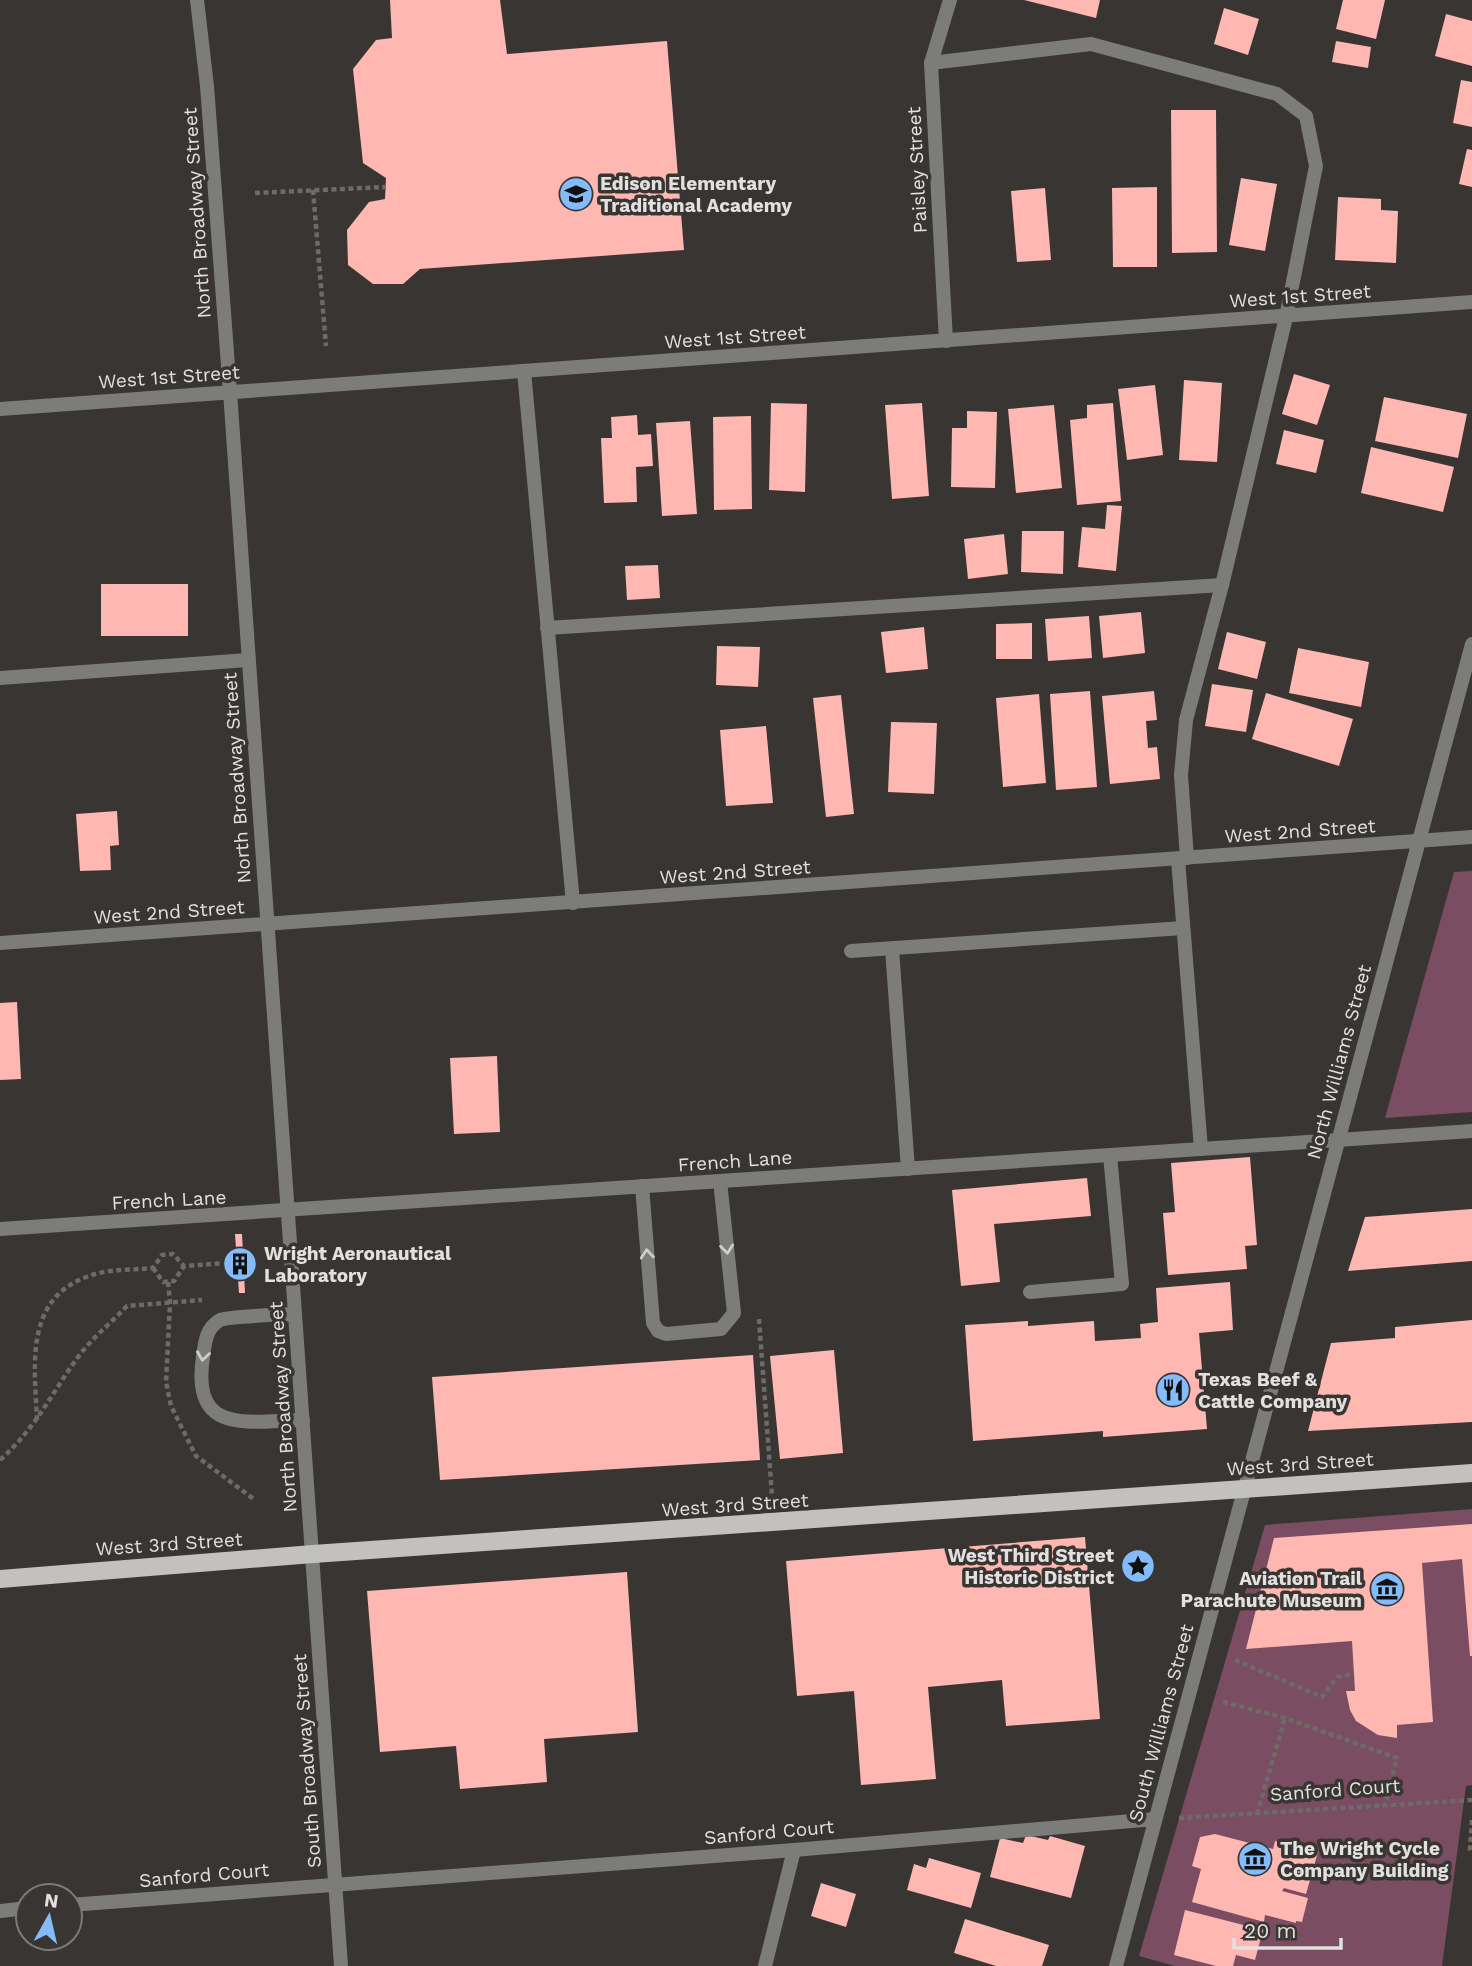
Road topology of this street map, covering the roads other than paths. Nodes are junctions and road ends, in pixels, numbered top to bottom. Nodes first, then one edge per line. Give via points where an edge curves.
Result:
1 (197, 0) edge
2 (950, 0) edge
3 (931, 63) junction
4 (1472, 302) edge
5 (1286, 317) junction
6 (946, 341) junction
7 (524, 371) junction
8 (230, 392) junction
9 (0, 409) edge
10 (1223, 584) junction
11 (547, 628) junction
12 (1472, 644) edge
13 (248, 660) junction
14 (0, 678) edge
15 (1472, 837) edge
16 (1420, 841) junction
17 (1183, 859) junction
18 (573, 903) junction
19 (267, 926) junction
20 (1183, 928) junction
21 (0, 943) edge
22 (892, 948) junction
23 (851, 951) dead end
24 (1472, 1131) edge
25 (1337, 1140) junction
26 (1201, 1149) junction
27 (1110, 1155) junction
28 (908, 1169) junction
29 (720, 1181) junction
30 (642, 1186) junction
31 (288, 1212) junction
32 (0, 1229) edge
33 (1030, 1292) dead end
34 (295, 1314) junction
35 (303, 1420) junction
36 (1472, 1473) edge
37 (1243, 1489) junction
38 (313, 1554) junction
39 (0, 1579) edge
40 (1155, 1819) junction
41 (793, 1850) junction
42 (334, 1883) junction
43 (84, 1904) edge
44 (341, 1966) edge
45 (765, 1966) edge
46 (1116, 1966) edge

1 - 8 street, North Broadway Street
2 - 3 street, Paisley Street
3 - 5 street via 1091,44 1277,94 1306,116 1316,166
3 - 6 street, Paisley Street
4 - 5 street, West 1st Street
5 - 6 street, West 1st Street
5 - 10 street
6 - 7 street, West 1st Street
7 - 8 street, West 1st Street
7 - 11 street
8 - 9 street, West 1st Street
8 - 13 street, North Broadway Street
10 - 11 street
10 - 17 street via 1186,720 1181,775
11 - 18 street
12 - 16 street, North Williams Street
13 - 14 street
13 - 19 street, North Broadway Street
15 - 16 street, West 2nd Street
16 - 17 street, West 2nd Street
16 - 25 street, North Williams Street
17 - 18 street, West 2nd Street
17 - 20 street
18 - 19 street, West 2nd Street
19 - 21 street, West 2nd Street
19 - 31 street, North Broadway Street
20 - 22 street
20 - 26 street
22 - 23 street
22 - 28 street
24 - 25 street, French Lane
25 - 26 street, French Lane
25 - 37 street, North Williams Street
26 - 27 street, French Lane
27 - 28 street, French Lane
27 - 33 street via 1122,1284
28 - 29 street, French Lane
29 - 30 street, French Lane
29 -> 30 street via 733,1313 721,1329 666,1334 653,1323
30 - 31 street, French Lane
31 - 32 street, French Lane
31 - 34 street, North Broadway Street
34 - 35 street, North Broadway Street
34 -> 35 street via 221,1320 206,1334 201,1367 204,1400 217,1415 236,1422
35 - 38 street, North Broadway Street
36 - 37 main road, West 3rd Street
37 - 38 main road, West 3rd Street
37 - 40 street, South Williams Street
38 - 39 main road, West 3rd Street
38 - 42 street, South Broadway Street
40 - 41 street, Sanford Court
40 - 46 street, South Williams Street
41 - 42 street, Sanford Court
41 - 45 street
42 - 43 street, Sanford Court
42 - 44 street, South Broadway Street

